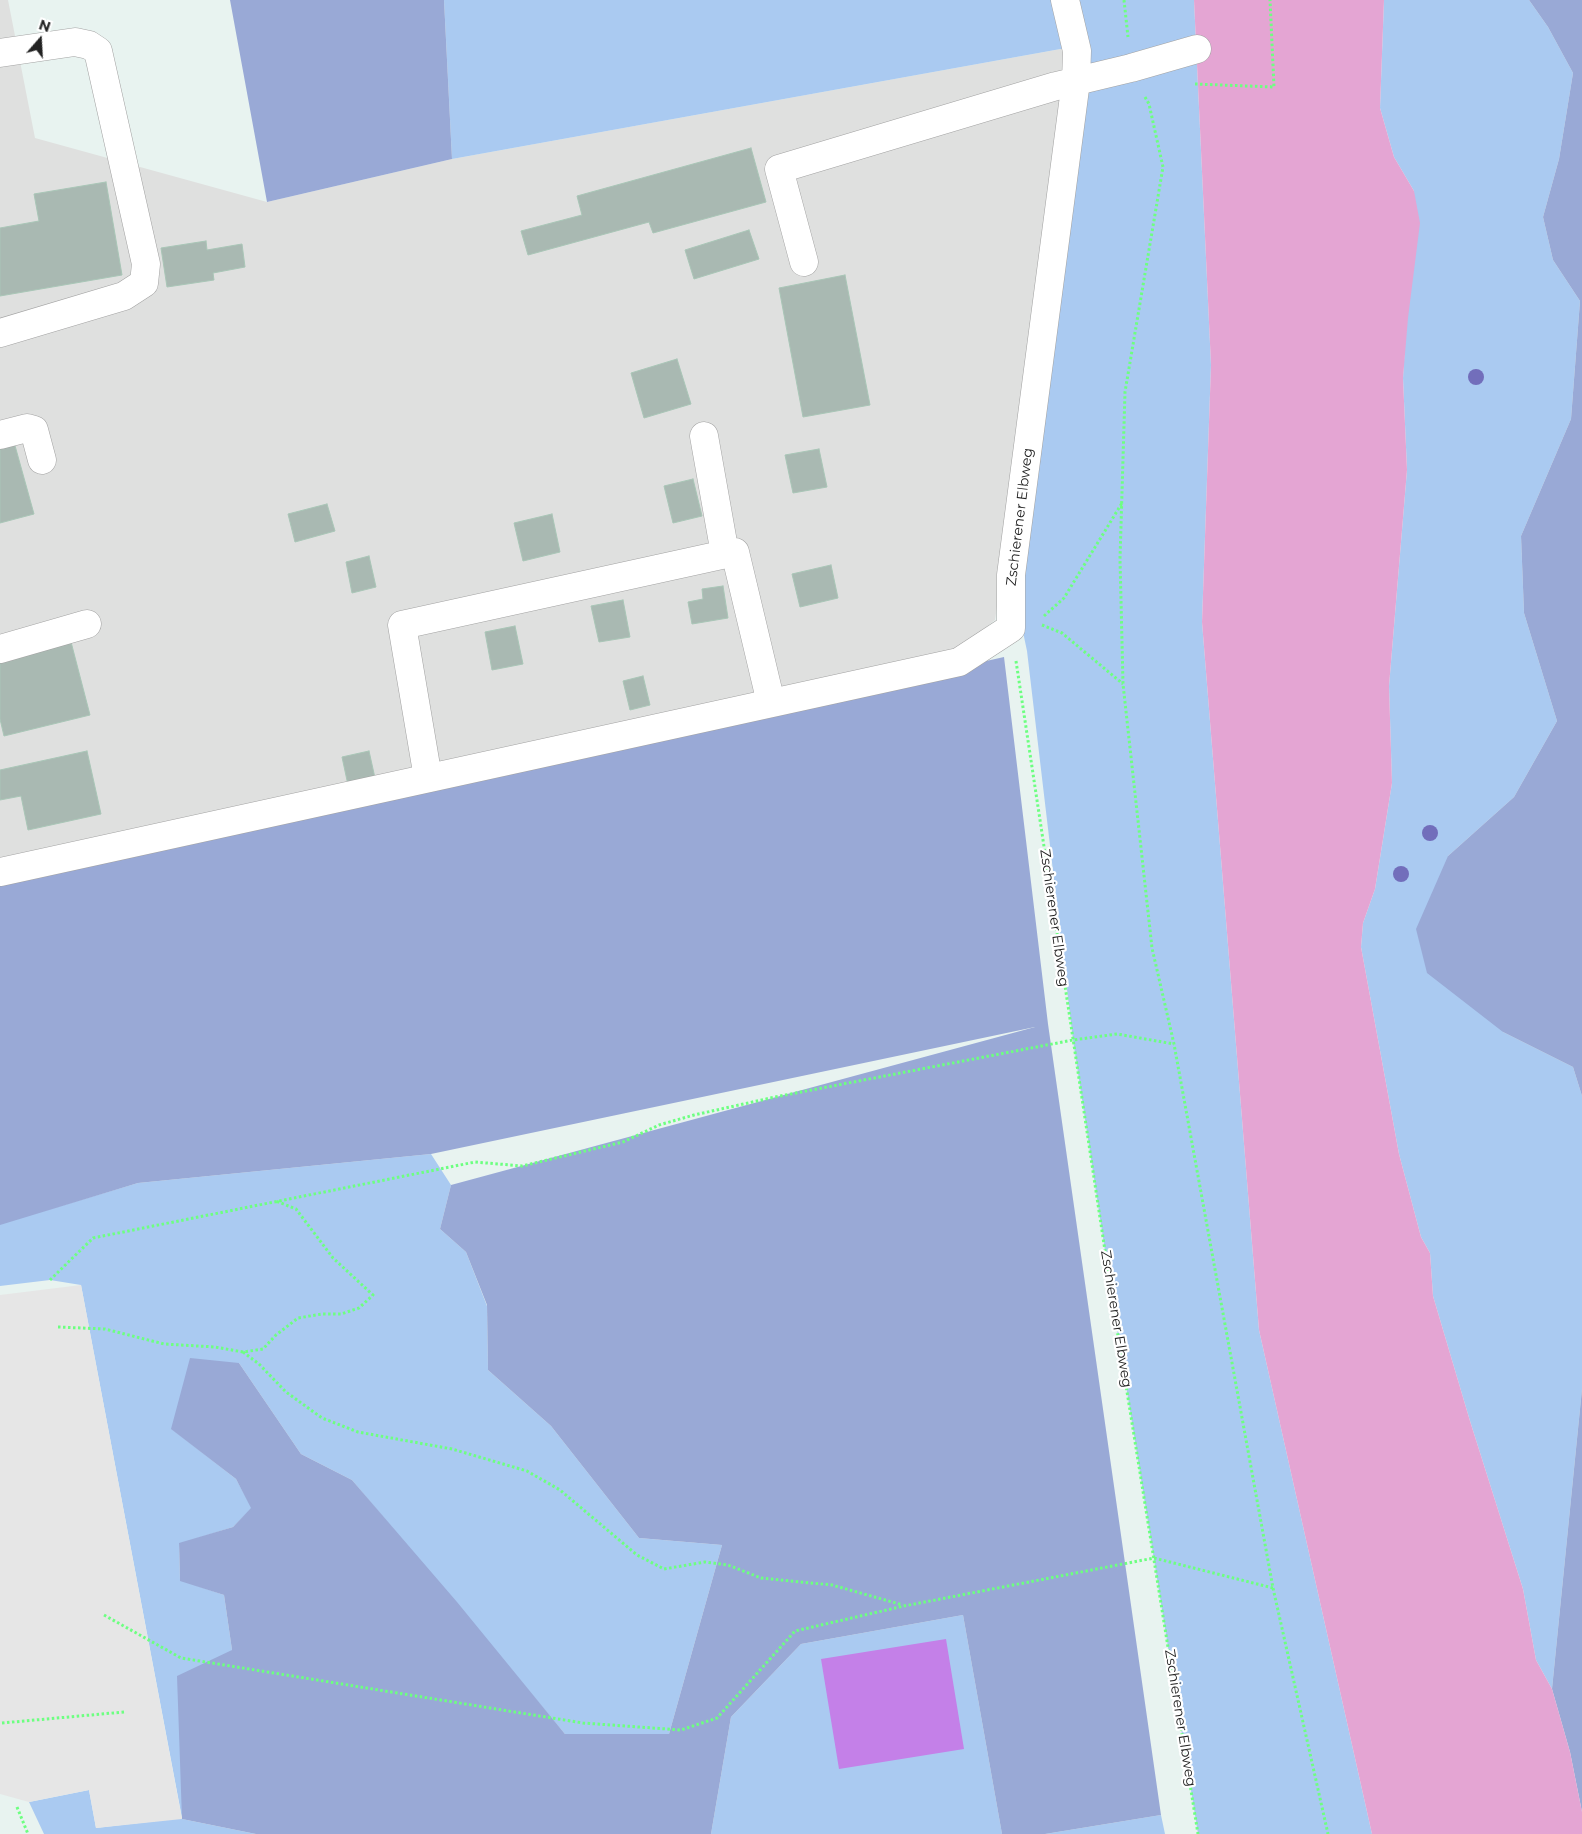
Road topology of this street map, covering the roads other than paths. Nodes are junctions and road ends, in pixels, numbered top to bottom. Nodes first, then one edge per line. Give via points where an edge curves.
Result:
1 (1065, 0) edge
2 (1197, 50) dead end
3 (0, 52) edge
4 (1076, 81) junction
5 (804, 262) dead end
6 (0, 333) edge
7 (0, 435) edge
8 (704, 436) dead end
9 (42, 460) dead end
10 (725, 554) junction
11 (88, 624) dead end
12 (0, 649) edge
13 (771, 703) junction
14 (428, 778) junction
15 (0, 872) edge

1 - 4 street, Zschierener Elbweg via 1077,51
2 - 4 street
3 - 6 street via 75,42 98,51 146,264 144,283 124,296
4 - 5 street via 779,169
4 - 13 street, Zschierener Elbweg via 1011,575 1024,625 959,662
7 - 9 street via 27,428 34,430
8 - 10 street
10 - 13 street via 735,552
10 - 14 street via 402,625
11 - 12 street
13 - 14 street
14 - 15 street

